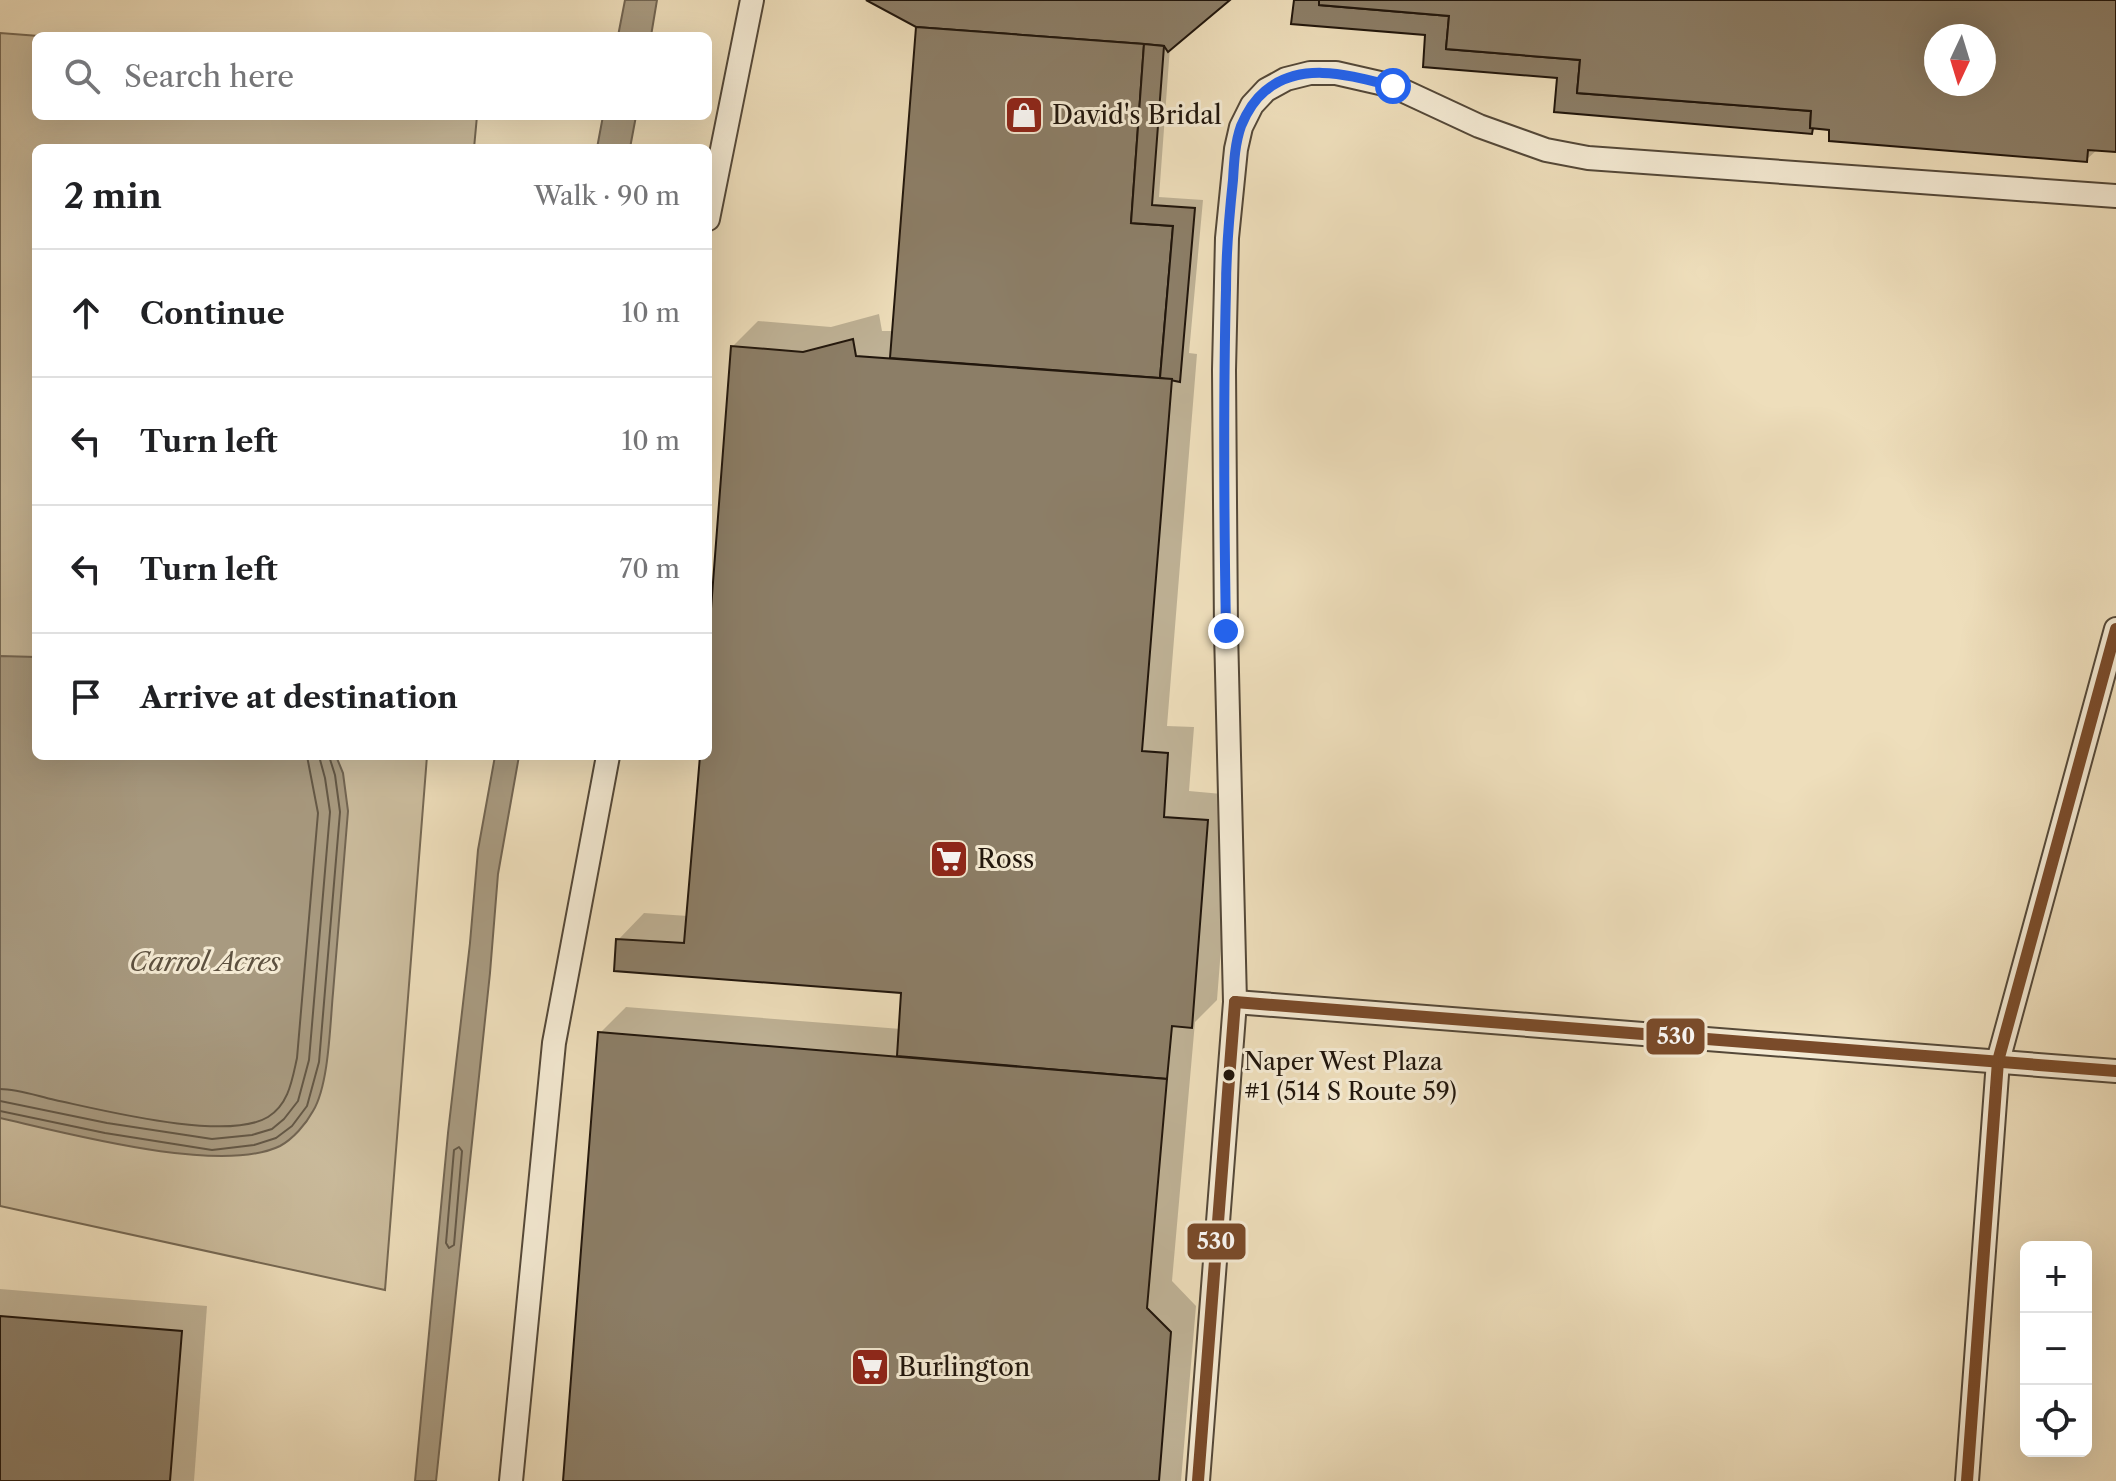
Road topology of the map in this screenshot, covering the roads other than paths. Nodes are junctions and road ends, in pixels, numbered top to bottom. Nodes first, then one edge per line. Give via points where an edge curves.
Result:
1 (752, 0) edge
2 (2116, 196) edge
3 (712, 199) edge
4 (2116, 629) edge
5 (607, 760) edge
6 (1235, 1002) junction
7 (1998, 1061) junction
8 (2116, 1071) edge
9 (511, 1481) edge
10 (1198, 1481) edge
11 (1967, 1481) edge

1 - 3 lane
2 - 6 lane via 1588,158 1546,150 1479,126 1393,86 1336,73 1310,73 1266,90 1241,127 1227,238 1223,499
4 - 7 lane
5 - 9 lane via 554,1043
6 - 7 lane
6 - 10 lane
7 - 8 lane
7 - 11 lane

